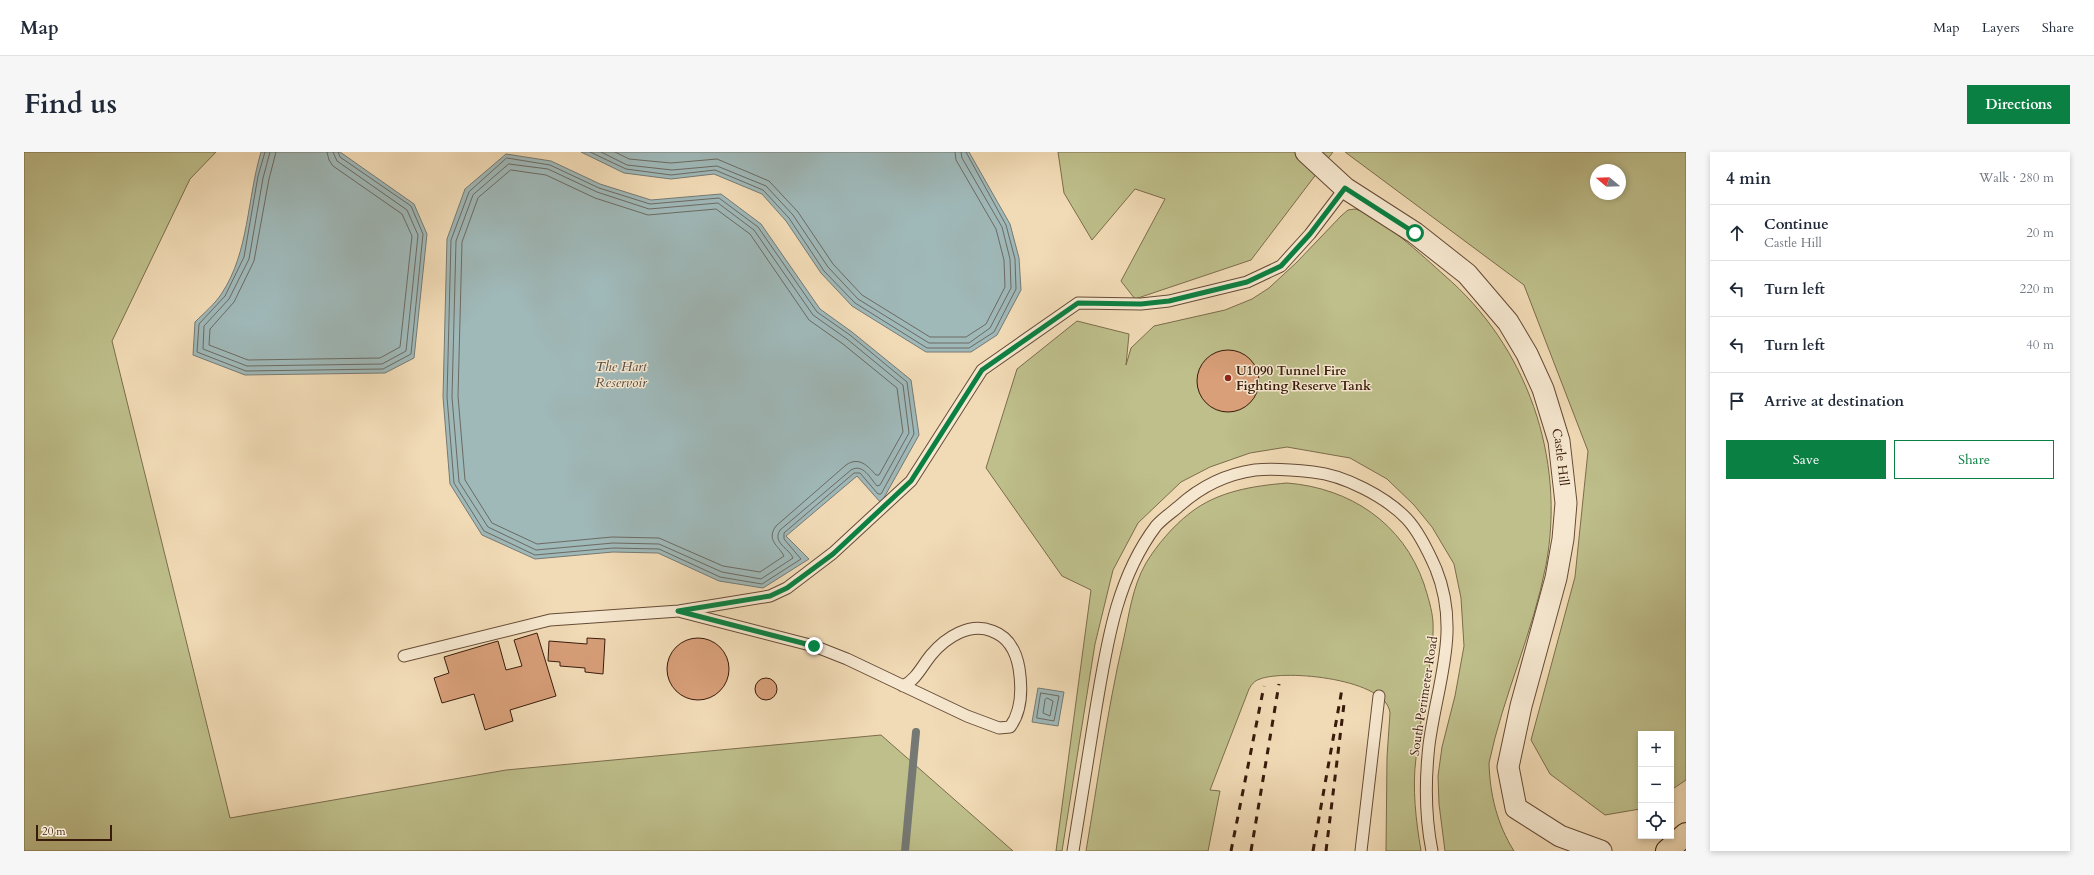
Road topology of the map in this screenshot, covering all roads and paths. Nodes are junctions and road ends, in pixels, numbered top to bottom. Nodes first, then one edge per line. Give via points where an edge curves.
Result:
1 (1306, 152) edge
2 (1345, 188) junction
3 (678, 611) junction
4 (404, 656) dead end
5 (903, 686) junction
6 (1379, 696) dead end
7 (1686, 834) edge
8 (1566, 843) edge
9 (1073, 851) edge
10 (1361, 851) edge
11 (1432, 851) edge
12 (1601, 851) edge
13 (1667, 851) edge

1 - 2 street, Castle Hill
2 - 3 lane via 1310,234 1281,266 1247,282 1169,301 1141,304 1078,303 982,370 911,481 833,554 787,588 770,596
2 - 8 street, Castle Hill via 1415,233 1467,274 1508,322 1527,354 1543,389 1559,441 1566,503 1563,539 1556,578 1521,706 1508,767 1516,808
3 - 4 lane via 550,620
3 - 5 lane via 814,646
5 - 5 lane via 912,682 932,654 946,641 964,630 976,627 1000,634 1010,643 1018,661 1021,683 1018,712 1014,722 1010,727 999,728 966,716
6 - 10 lane
7 - 13 highway
8 - 12 street, Castle Hill
9 - 11 lane, South Perimeter Road via 1112,620 1129,570 1157,525 1192,495 1221,478 1256,470 1325,473 1355,483 1407,519 1436,570 1446,606 1448,639 1429,743 1426,782 1427,824

